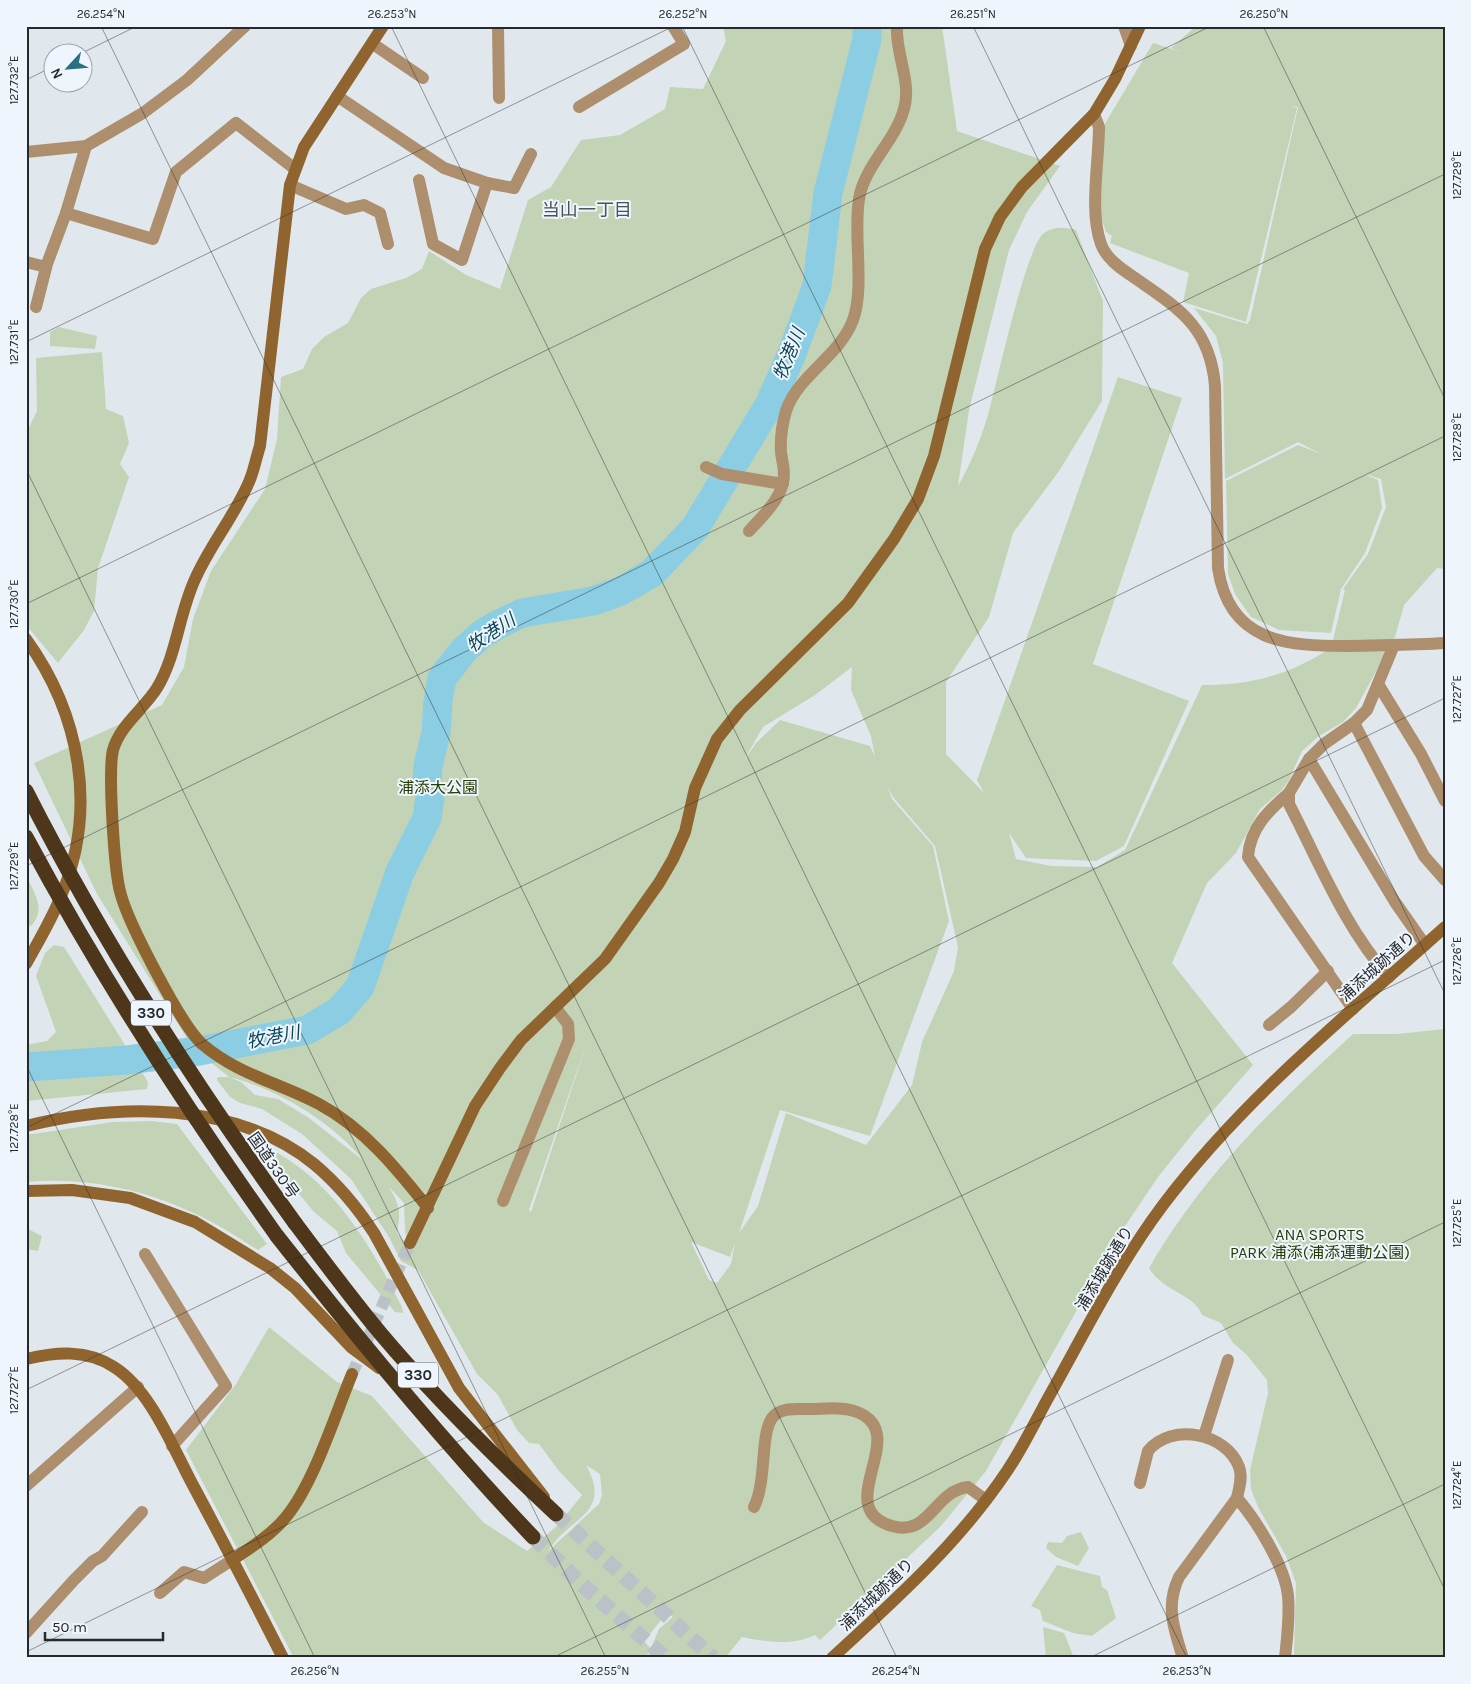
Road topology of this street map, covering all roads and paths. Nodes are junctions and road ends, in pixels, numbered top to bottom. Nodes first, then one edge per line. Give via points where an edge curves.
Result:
1 (245, 26) edge
2 (383, 26) edge
3 (498, 26) edge
4 (672, 26) edge
5 (896, 26) edge
6 (1124, 26) edge
7 (1140, 26) edge
8 (373, 44) junction
9 (1131, 46) junction
10 (423, 78) dead end
11 (337, 96) junction
12 (499, 98) dead end
13 (579, 107) dead end
14 (1094, 114) junction
15 (86, 146) junction
16 (26, 152) edge
17 (531, 154) dead end
18 (295, 169) junction
19 (419, 180) dead end
20 (487, 183) junction
21 (290, 185) junction
22 (66, 213) junction
23 (388, 244) dead end
24 (26, 262) edge
25 (46, 268) junction
26 (36, 307) dead end
27 (706, 468) dead end
28 (779, 483) junction
29 (749, 531) dead end
30 (26, 640) edge
31 (1445, 643) edge
32 (1394, 646) junction
33 (1378, 684) junction
34 (1354, 723) junction
35 (1308, 758) junction
36 (26, 791) edge
37 (1289, 792) junction
38 (1445, 801) edge
39 (26, 837) edge
40 (1445, 880) edge
41 (1445, 927) edge
42 (1425, 945) junction
43 (26, 964) edge
44 (1328, 971) junction
45 (1389, 977) junction
46 (555, 1007) junction
47 (1353, 1009) junction
48 (1269, 1025) dead end
49 (26, 1126) edge
50 (26, 1191) edge
51 (503, 1201) dead end
52 (428, 1208) junction
53 (410, 1243) tunnel mouth
54 (145, 1254) dead end
55 (26, 1359) edge
56 (1228, 1360) dead end
57 (352, 1374) tunnel mouth
58 (387, 1374) junction
59 (138, 1388) junction
60 (1204, 1436) junction
61 (172, 1446) junction
62 (1140, 1483) dead end
63 (26, 1486) edge
64 (1236, 1498) junction
65 (986, 1500) junction
66 (754, 1507) dead end
67 (142, 1512) dead end
68 (556, 1514) joint
69 (533, 1537) tunnel mouth
70 (232, 1560) junction
71 (160, 1593) dead end
72 (26, 1632) edge
73 (283, 1658) edge
74 (832, 1658) edge
75 (1183, 1658) edge
76 (1285, 1658) edge

1 - 15 street via 187,80 143,113
2 - 8 street
3 - 12 street
4 - 13 street via 684,44
5 - 28 street via 906,94 905,108 896,129 863,181 859,201 854,319 840,345 799,388 787,409 780,432 784,468
6 - 9 street
7 - 9 street
8 - 10 street
8 - 11 street
9 - 14 street
11 - 18 street via 304,147
11 - 20 street via 444,168
14 - 32 street via 1099,127 1096,209 1101,245 1116,264 1188,318 1203,338 1212,360 1218,568 1224,595 1241,620 1270,638 1287,643
14 - 46 street via 1022,187 1000,217 985,249 934,456 918,499 848,603 740,710 717,739 694,788 684,832 673,860 605,959
15 - 16 street
15 - 22 street
17 - 20 street via 514,188
18 - 21 street
18 - 22 street via 236,123 176,172 153,239
19 - 20 street via 433,244 462,260
21 - 23 street via 346,209 364,205 380,213
21 - 52 street via 260,446 249,482 195,578 157,689 117,739 112,752 120,894 129,919 172,999 200,1042 254,1078 319,1104 351,1125 400,1173
22 - 25 street
24 - 25 street
25 - 26 street
27 - 28 street via 722,474
28 - 29 street via 776,497
30 - 43 street via 40,658 70,723 78,762 80,808 76,849 62,895
31 - 32 street
32 - 33 street
33 - 34 street via 1367,710
33 - 38 street via 1421,754
34 - 35 street
34 - 40 street via 1424,856
35 - 37 street
35 - 42 street via 1395,902
36 - 68 highway, 国道330号 / 330, bridge via 69,874 128,974 201,1090 294,1224 419,1377
37 - 44 street via 1263,815 1248,848 1248,857
37 - 45 street via 1289,804 1344,910 1371,955
39 - 58 highway, 330, bridge via 123,1008 200,1127 277,1236
41 - 42 street, 浦添城跡通り
42 - 45 street, 浦添城跡通り
44 - 47 street
44 - 48 street
45 - 47 street, 浦添城跡通り
46 - 51 street via 568,1024 569,1039
46 - 52 street via 521,1040 475,1106
47 - 65 street, 浦添城跡通り via 1250,1104 1163,1205 1120,1270 1019,1451
49 - 68 street via 126,1112 200,1115 265,1134 308,1160 346,1194 359,1211 459,1388
50 - 58 street via 72,1190 130,1198 195,1222 270,1268 295,1288 352,1348
52 - 53 street
54 - 61 street via 226,1386
55 - 59 street via 55,1353 89,1356 114,1367
56 - 60 street
57 - 70 street via 298,1500 274,1530
58 - 69 highway, 330
59 - 61 street
59 - 63 street
60 - 62 street via 1186,1434 1157,1442 1148,1451
60 - 64 street via 1223,1447 1239,1467 1240,1483
61 - 70 street
64 - 75 street via 1172,1590 1172,1616
64 - 76 street via 1250,1514 1285,1583 1288,1595
65 - 66 street via 968,1486 956,1489 919,1524 905,1528 884,1523 873,1513 867,1501 868,1484 879,1444 873,1425 857,1412 847,1410 792,1409 776,1414 769,1425 762,1485
65 - 74 street, 浦添城跡通り via 930,1565
67 - 72 street
70 - 71 street via 204,1578 184,1572
70 - 73 street

